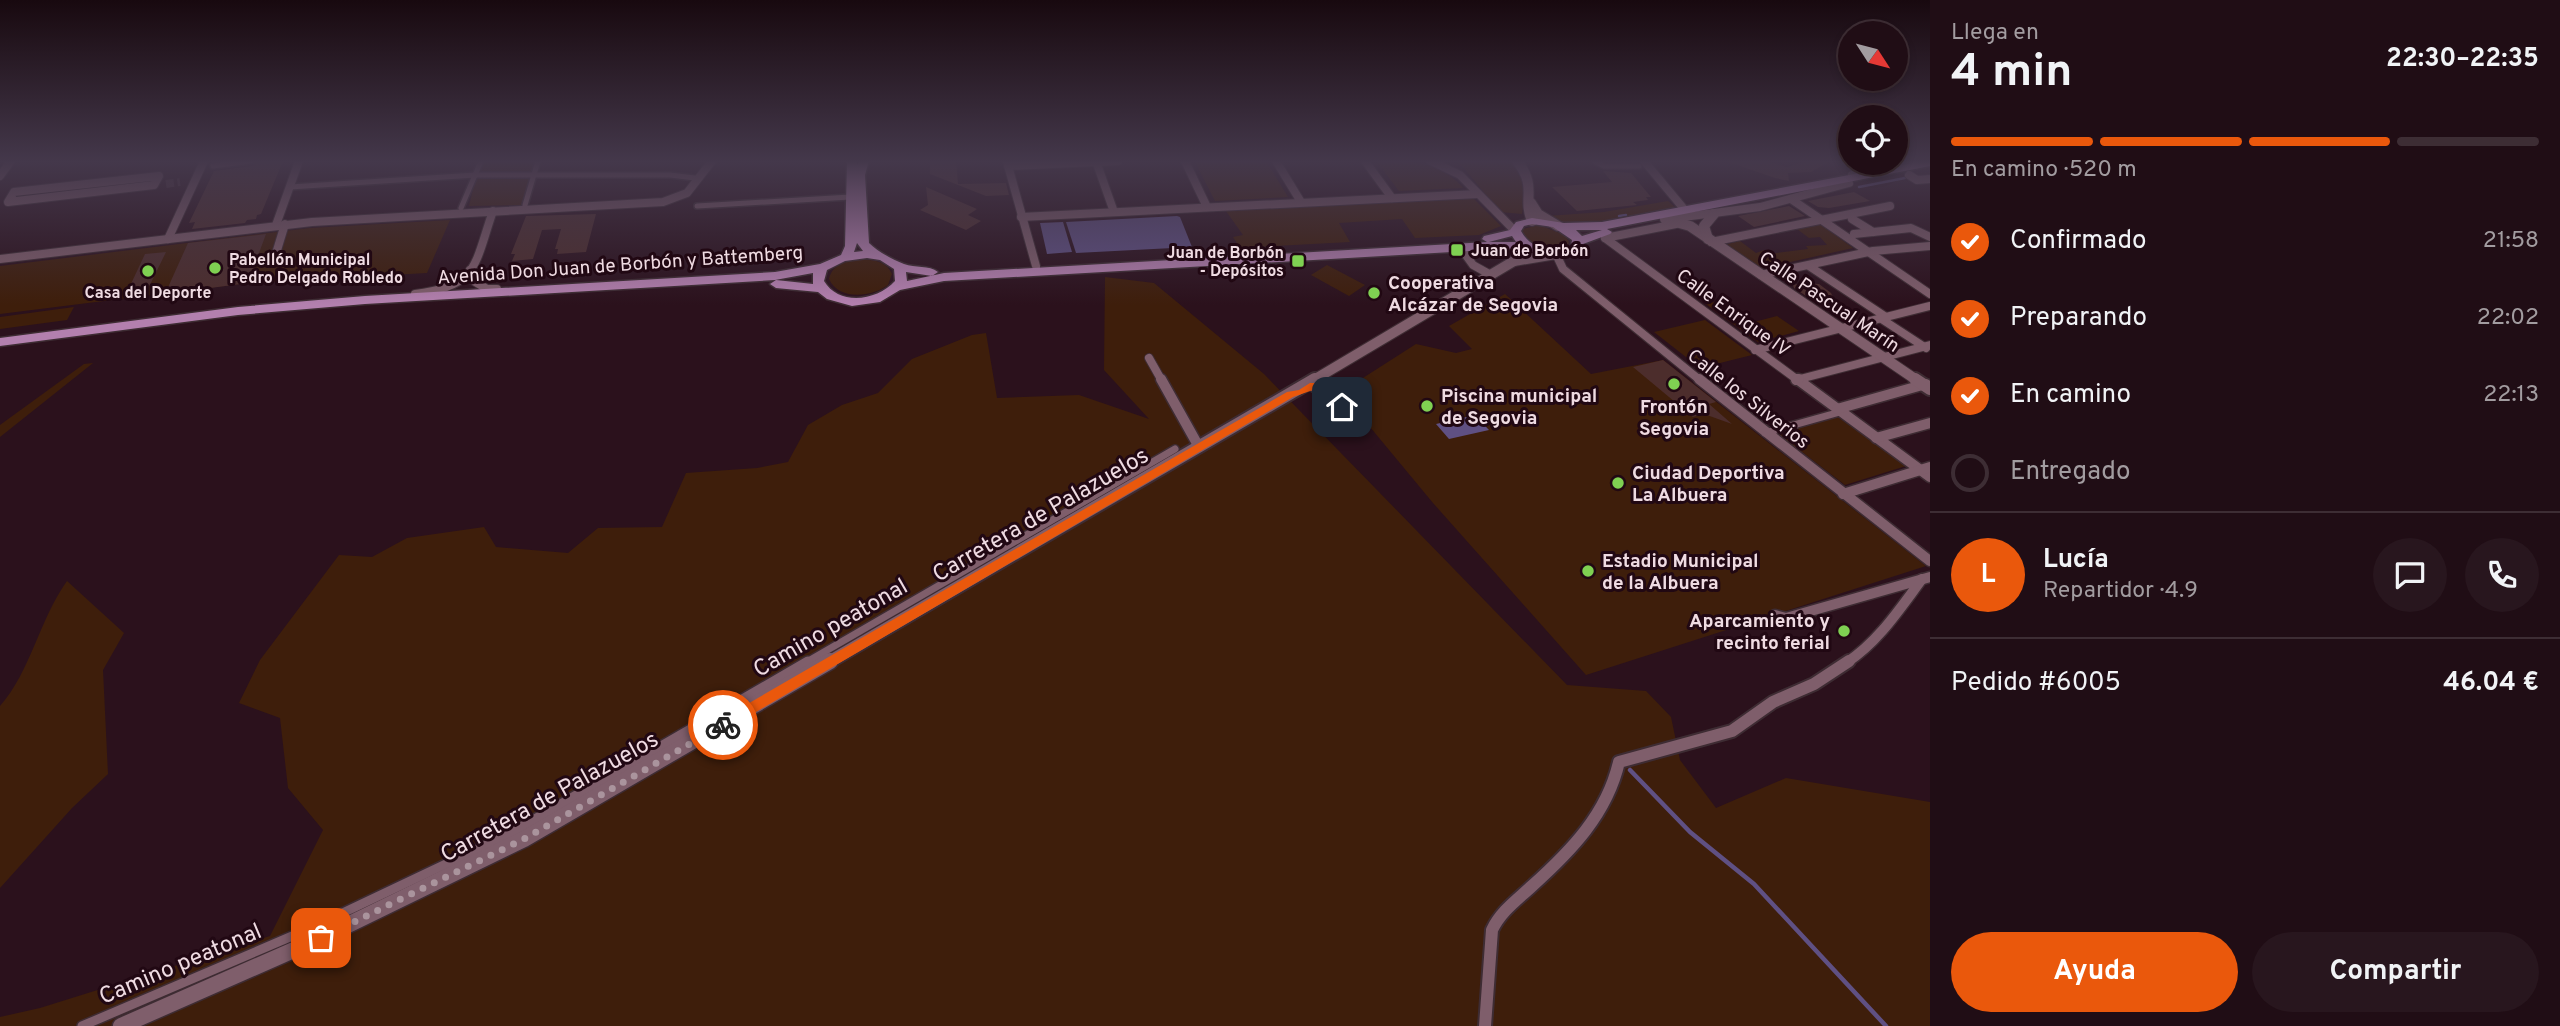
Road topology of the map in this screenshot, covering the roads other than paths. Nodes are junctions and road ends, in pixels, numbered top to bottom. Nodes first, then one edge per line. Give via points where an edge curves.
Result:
1 (179, 209) edge
2 (285, 209) edge
3 (530, 209) edge
4 (850, 209) edge
5 (861, 209) edge
6 (1019, 209) edge
7 (1113, 209) edge
8 (1172, 209) edge
9 (1492, 209) edge
10 (1530, 209) edge
11 (1534, 209) edge
12 (1684, 209) edge
13 (1717, 209) edge
14 (1740, 209) edge
15 (1805, 209) edge
16 (1874, 209) edge
17 (493, 211) junction
18 (1114, 212) junction
19 (1714, 214) junction
20 (1021, 217) junction
21 (1665, 219) junction
22 (1819, 219) junction
23 (1852, 219) dead end
24 (281, 225) junction
25 (1560, 226) junction
26 (1521, 227) junction
27 (1874, 232) junction
28 (1854, 234) dead end
29 (1930, 237) edge
30 (168, 239) junction
31 (1710, 240) junction
32 (1578, 242) junction
33 (1500, 245) junction
34 (1930, 246) edge
35 (1529, 251) junction
36 (1868, 252) junction
37 (1464, 253) dead end
38 (873, 254) junction
39 (1556, 254) junction
40 (847, 255) junction
41 (0, 259) edge
42 (274, 260) dead end
43 (1514, 260) junction
44 (1809, 266) junction
45 (824, 267) junction
46 (900, 267) junction
47 (1036, 267) junction
48 (470, 270) junction
49 (1491, 275) junction
50 (1761, 275) junction
51 (898, 287) junction
52 (563, 289) junction
53 (822, 289) junction
54 (1930, 294) edge
55 (365, 300) junction
56 (1930, 306) edge
57 (1883, 317) junction
58 (1839, 328) junction
59 (0, 342) edge
60 (1928, 347) edge
61 (1755, 350) junction
62 (0, 351) edge
63 (1882, 357) junction
64 (1149, 358) dead end
65 (1796, 380) junction
66 (1311, 384) junction
67 (1928, 386) edge
68 (1342, 407) dead end
69 (1838, 411) junction
70 (1930, 423) edge
71 (1765, 433) junction
72 (1877, 438) junction
73 (1199, 447) junction
74 (1175, 449) dead end
75 (1925, 468) edge
76 (1930, 477) edge
77 (1843, 494) junction
78 (1930, 561) edge
79 (1926, 578) edge
80 (1780, 616) dead end
81 (82, 1026) edge
82 (121, 1026) edge
83 (1485, 1026) edge

1 - 30 street
2 - 24 street
3 - 17 street
4 - 40 main road
5 - 38 main road via 863,244
6 - 20 street
7 - 18 street
8 - 18 street
9 - 26 street
10 - 26 street
11 - 25 street
12 - 25 main road via 1602,226
13 - 21 main road
14 - 19 street
15 - 22 street
16 - 22 street
17 - 24 street
17 - 48 street
18 - 20 street
19 - 21 street
19 - 31 street via 1704,226
20 - 47 street
21 - 31 street, Calle Pascual Marín via 1687,223
21 - 32 main road
22 - 31 street
22 - 36 street
23 - 27 street
24 - 30 street
24 - 42 street
25 - 26 main road
25 - 32 main road
26 - 35 main road via 1518,239
26 - 47 main road via 1492,239
27 - 28 street
27 - 29 street via 1913,228
30 - 41 street
31 - 50 street, Calle Pascual Marín
31 - 61 street, Calle Enrique IV via 1673,223 1605,238
32 - 39 main road via 1573,251
33 - 35 main road
33 - 43 main road
33 - 51 main road via 944,277
34 - 36 street
35 - 39 main road
35 - 43 street, Carretera de Palazuelos
36 - 44 street
36 - 54 street
37 - 49 street via 1473,265
38 - 40 main road
38 - 46 main road
39 - 71 street, Calle los Silverios via 1561,267 1606,306
40 - 45 main road, Avenida Don Juan de Borbón y Battemberg
43 - 49 street, Carretera de Palazuelos
44 - 50 street
44 - 57 street
45 - 52 main road, Avenida Don Juan de Borbón y Battemberg via 775,276
45 - 53 main road via 818,278
46 - 47 main road via 930,272
46 - 51 main road via 903,277
48 - 52 street via 472,280 487,289
48 - 55 street via 447,289
49 - 66 street, Carretera de Palazuelos
50 - 58 street, Calle Pascual Marín
51 - 53 main road, Avenida Don Juan de Borbón y Battemberg via 860,301 842,300
52 - 55 main road, Avenida Don Juan de Borbón y Battemberg
53 - 62 main road, Avenida Don Juan de Borbón y Battemberg via 777,284 308,313
55 - 59 main road, Avenida Don Juan de Borbón y Battemberg via 237,311
56 - 57 street
57 - 58 street
57 - 60 street
58 - 61 street
58 - 63 street, Calle Pascual Marín
60 - 63 street
61 - 65 street, Calle Enrique IV
63 - 65 street
63 - 67 street, Calle Pascual Marín
64 - 73 street
65 - 69 street, Calle Enrique IV
66 - 68 street
66 - 73 street, Carretera de Palazuelos
67 - 69 street
69 - 71 street
69 - 72 street, Calle Enrique IV
70 - 72 street
71 - 77 street, Calle los Silverios
72 - 75 street, Calle Enrique IV
73 - 82 street, Carretera de Palazuelos via 524,839 392,905
74 - 81 street, Camino peatonal via 507,835 311,928
75 - 76 street, Calle Enrique IV
75 - 77 street
77 - 78 street, Calle los Silverios
79 - 80 street
79 - 83 street via 1863,652 1814,684 1773,702 1732,731 1619,762 1607,803 1568,850 1499,916 1492,930

